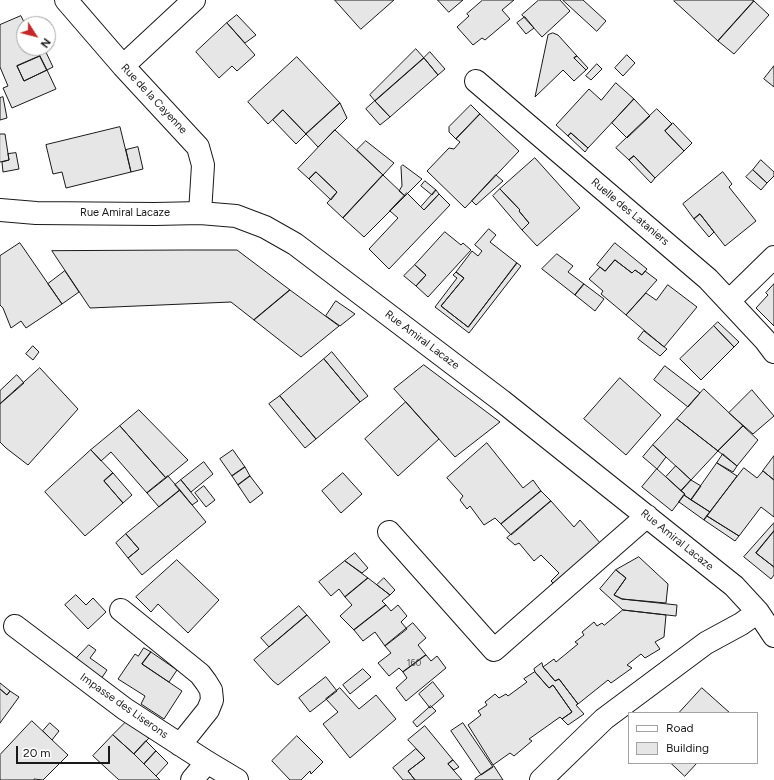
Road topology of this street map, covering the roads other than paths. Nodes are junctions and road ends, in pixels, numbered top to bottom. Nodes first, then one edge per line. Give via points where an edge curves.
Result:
1 (66, 0) edge
2 (194, 0) edge
3 (123, 66) junction
4 (476, 81) dead end
5 (0, 210) edge
6 (200, 213) junction
7 (774, 257) edge
8 (729, 301) junction
9 (774, 352) edge
10 (647, 516) junction
11 (389, 532) dead end
12 (121, 610) dead end
13 (758, 612) junction
14 (15, 626) dead end
15 (774, 636) edge
16 (180, 745) junction
17 (207, 762) junction
18 (192, 780) edge
19 (237, 780) edge
20 (541, 780) edge

1 - 3 street, Rue de la Cayenne
2 - 3 street
3 - 6 street, Rue de la Cayenne via 198,147 203,165
4 - 8 street, Ruelle des Lataniers via 708,278
5 - 6 street, Rue Amiral Lacaze via 36,213
6 - 10 street, Rue Amiral Lacaze via 236,216 265,227 295,244 502,401
7 - 8 street
8 - 9 street, Ruelle des Lataniers
10 - 11 street via 494,650
10 - 13 street, Rue Amiral Lacaze via 734,586
12 - 16 street via 200,674 211,690 212,700 208,710
13 - 15 street, Rue Amiral Lacaze
13 - 20 street via 706,644 604,719
14 - 16 street, Impasse des Liserons via 125,709
16 - 17 street, Impasse des Liserons
17 - 18 street
17 - 19 street, Impasse des Liserons

